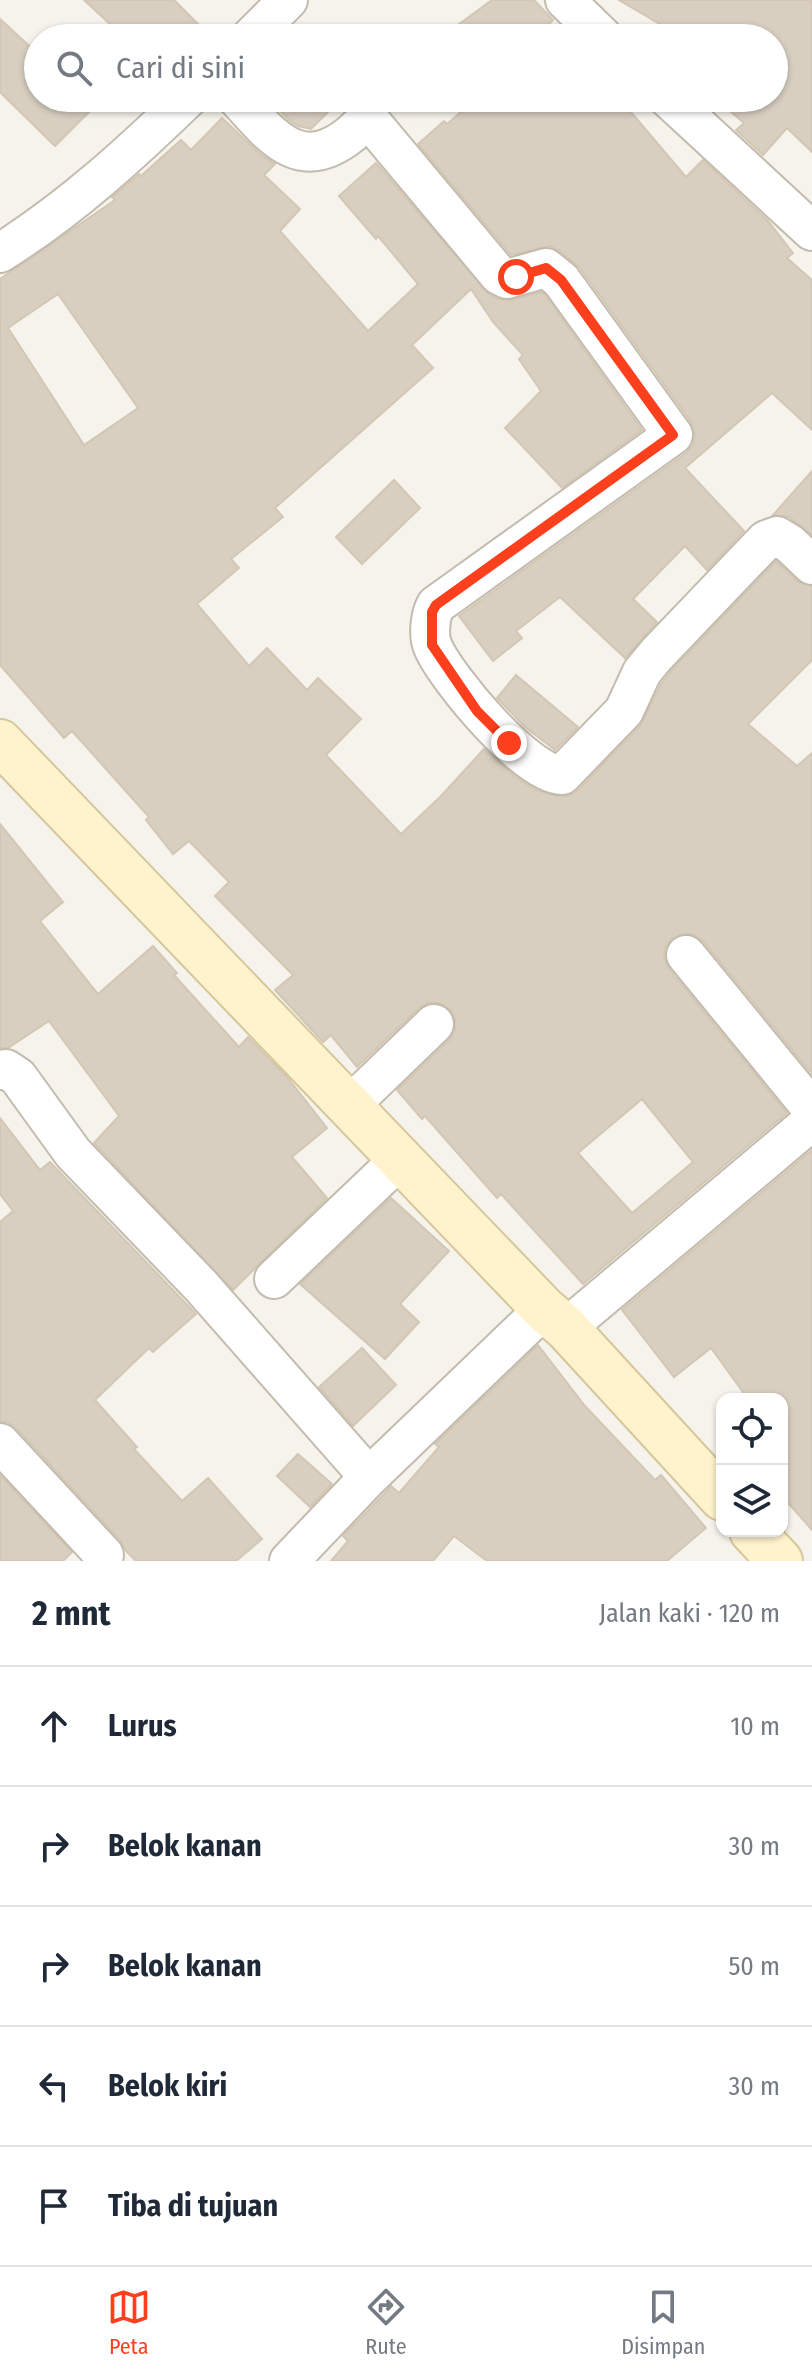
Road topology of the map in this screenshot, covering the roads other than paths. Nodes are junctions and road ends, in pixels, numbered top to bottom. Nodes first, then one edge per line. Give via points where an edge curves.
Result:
1 (288, 0) edge
2 (565, 0) edge
3 (264, 24) edge
4 (590, 24) edge
5 (173, 112) edge
6 (251, 112) edge
7 (683, 112) edge
8 (812, 231) edge
9 (0, 253) edge
10 (812, 565) edge
11 (0, 742) edge
12 (686, 955) dead end
13 (434, 1024) dead end
14 (0, 1070) edge
15 (349, 1106) junction
16 (812, 1109) edge
17 (812, 1121) edge
18 (400, 1159) junction
19 (274, 1279) dead end
20 (555, 1318) junction
21 (0, 1443) edge
22 (369, 1477) junction
23 (716, 1492) edge
24 (758, 1537) edge
25 (105, 1559) edge
26 (289, 1561) edge
27 (780, 1561) edge

1 - 3 street
2 - 4 street
5 - 9 street via 79,198
6 - 10 street via 300,153 328,150 363,123 372,123 499,275 507,279 546,268 561,280 673,435 432,612 432,645 477,711 509,743 562,775 624,711 635,683 656,655 766,540 777,536
7 - 8 street
11 - 15 main road
12 - 16 street
13 - 15 street
14 - 22 street via 18,1077 73,1153 220,1307
15 - 18 main road
17 - 20 street
18 - 19 street
18 - 20 main road
20 - 22 street
20 - 23 main road
21 - 25 street
22 - 26 street
24 - 27 main road

